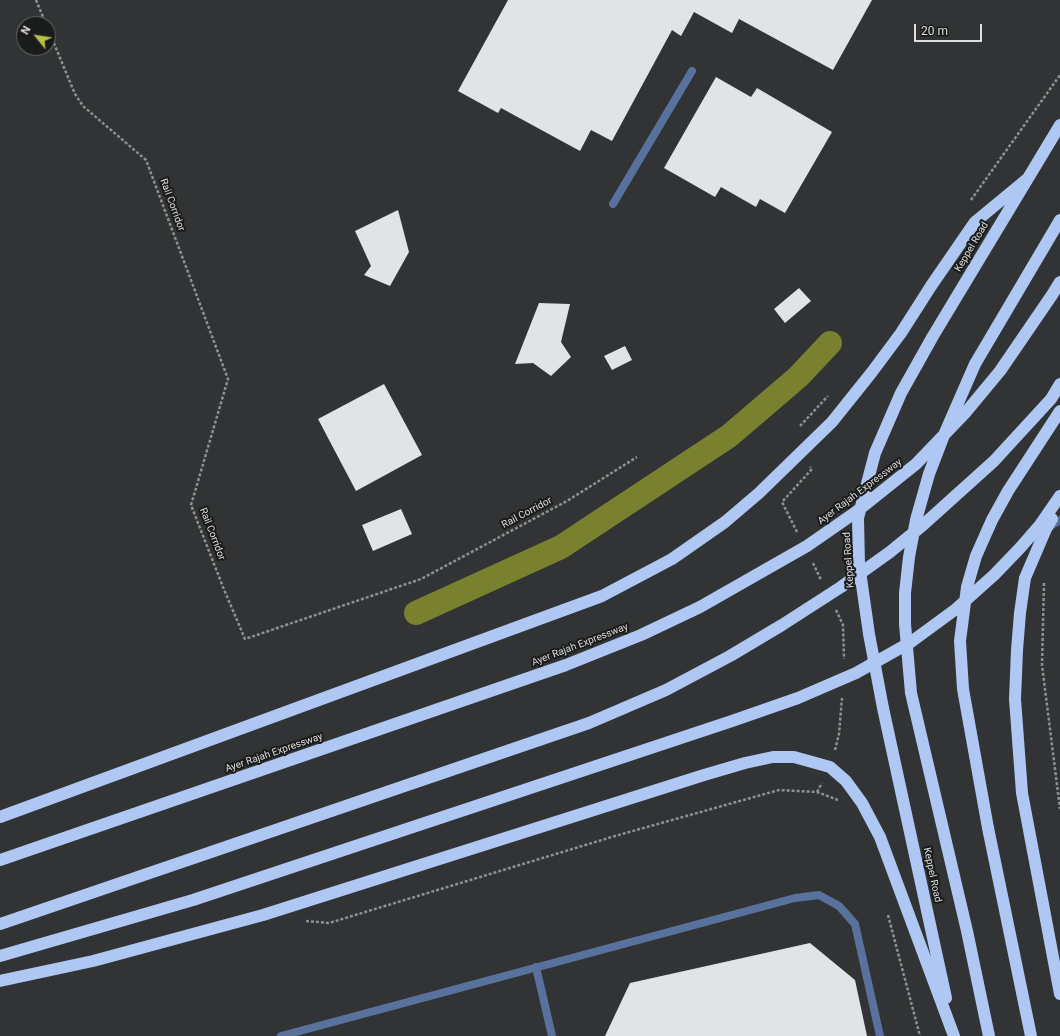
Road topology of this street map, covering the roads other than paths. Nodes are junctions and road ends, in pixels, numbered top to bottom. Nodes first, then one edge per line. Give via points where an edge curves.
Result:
1 (692, 71) dead end
2 (1060, 125) edge
3 (1027, 179) junction
4 (613, 204) dead end
5 (1060, 220) edge
6 (1060, 282) edge
7 (1060, 384) edge
8 (1060, 411) edge
9 (1060, 496) edge
10 (1060, 505) edge
11 (1060, 520) edge
12 (1046, 529) junction
13 (0, 818) edge
14 (0, 860) edge
15 (0, 924) edge
16 (0, 956) edge
17 (536, 968) junction
18 (0, 981) edge
19 (1060, 994) edge
20 (281, 1036) edge
21 (552, 1036) edge
22 (880, 1036) edge
23 (954, 1036) edge
24 (989, 1036) edge
25 (1031, 1036) edge

1 - 4 lane
2 - 3 highway, Keppel Road
3 - 13 highway via 975,222 901,333 832,422 759,493 725,522 672,559 602,596
3 - 23 highway, Keppel Road via 901,393 875,453 858,518 859,564 869,634
5 - 24 highway via 976,364 944,435 929,474 916,520 905,593 905,624 912,693
6 - 14 highway, Ayer Rajah Expressway via 1000,371 966,412 916,464 856,512 807,546 700,607 641,635 566,664
7 - 15 highway via 1051,399 994,461 890,552 782,625 672,686 589,723
8 - 25 highway via 1008,491 976,556 967,588 960,641 964,696
9 - 16 highway via 1020,548 956,609 911,642 856,673 732,722 193,900
10 - 12 highway
11 - 12 lane
12 - 19 highway via 1025,578 1020,613 1015,699 1022,793
17 - 20 lane
17 - 21 lane
17 - 22 lane via 795,898 819,895 839,906 855,924
18 - 23 highway via 93,961 263,915 704,775 773,757 794,757 830,767 846,781 862,803 880,837

